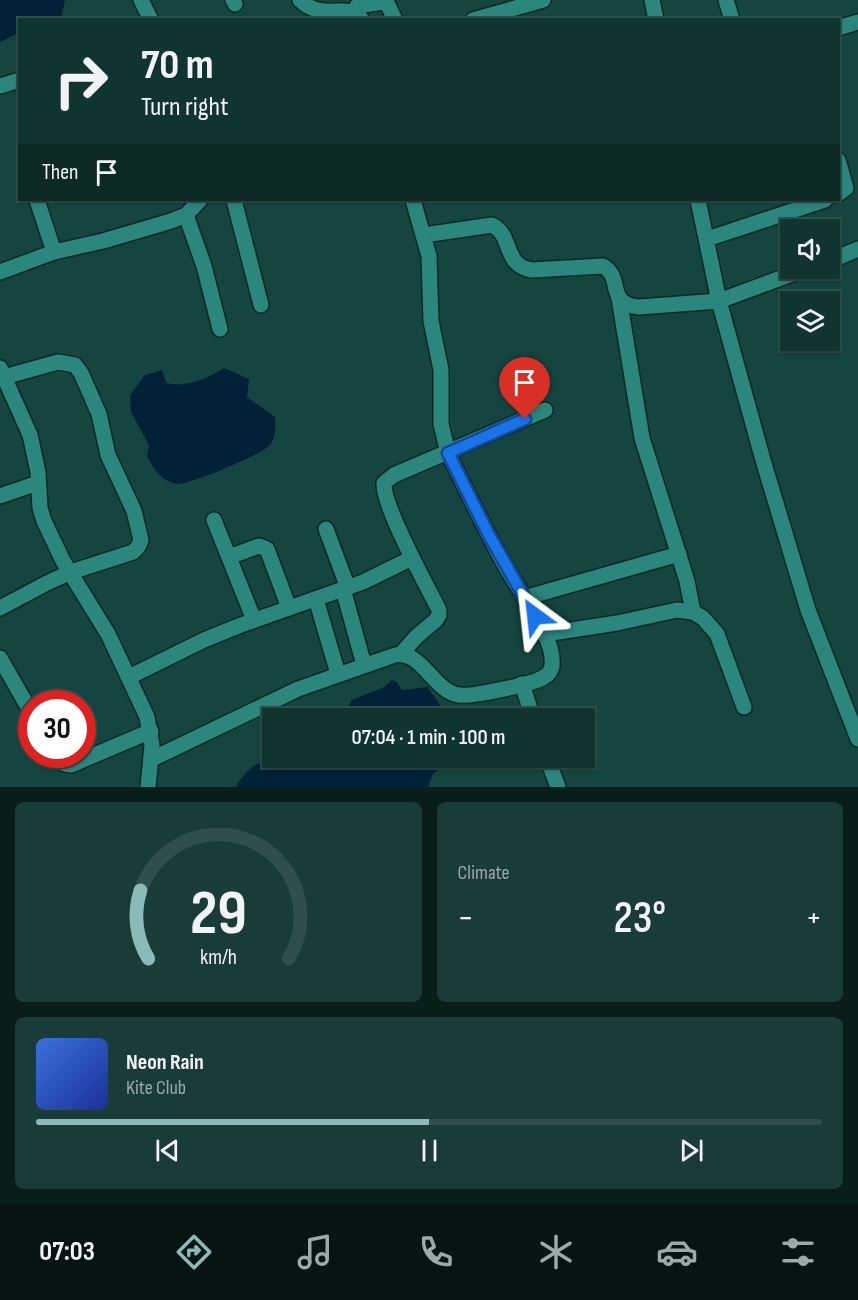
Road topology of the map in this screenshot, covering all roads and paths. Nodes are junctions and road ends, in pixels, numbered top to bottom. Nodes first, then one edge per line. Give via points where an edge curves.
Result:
1 (141, 0) edge
2 (300, 0) edge
3 (543, 0) edge
4 (652, 0) edge
5 (726, 0) edge
6 (360, 13) edge
7 (150, 18) edge
8 (394, 18) edge
9 (479, 18) edge
10 (656, 18) edge
11 (731, 18) edge
12 (858, 22) edge
13 (840, 27) edge
14 (18, 81) edge
15 (0, 86) edge
16 (840, 167) edge
17 (840, 192) edge
18 (37, 201) edge
19 (199, 201) edge
20 (234, 201) edge
21 (413, 201) edge
22 (698, 201) edge
23 (822, 201) edge
24 (186, 215) junction
25 (424, 235) junction
26 (707, 239) junction
27 (858, 249) edge
28 (54, 252) junction
29 (840, 257) edge
30 (0, 272) edge
31 (780, 278) edge
32 (619, 298) junction
33 (719, 301) junction
34 (261, 305) dead end
35 (220, 329) dead end
36 (4, 382) edge
37 (545, 410) dead end
38 (448, 453) junction
39 (38, 483) junction
40 (0, 496) edge
41 (214, 520) dead end
42 (326, 529) dead end
43 (678, 554) junction
44 (229, 557) junction
45 (412, 558) junction
46 (71, 572) junction
47 (345, 589) junction
48 (524, 598) junction
49 (316, 599) junction
50 (0, 608) edge
51 (289, 608) junction
52 (693, 612) junction
53 (254, 620) junction
54 (545, 634) junction
55 (401, 654) junction
56 (0, 658) edge
57 (364, 664) junction
58 (338, 674) junction
59 (129, 677) junction
60 (522, 684) junction
61 (18, 690) edge
62 (744, 707) dead end
63 (530, 708) edge
64 (151, 731) junction
65 (858, 739) edge
66 (96, 754) edge
67 (152, 759) junction
68 (551, 768) edge
69 (148, 787) edge
70 (558, 787) edge

1 - 7 street
2 - 6 street via 312,8 353,3
3 - 9 street
4 - 10 street
5 - 11 street
6 - 8 street via 383,2
12 - 13 street
14 - 15 street
16 - 17 street via 846,188
18 - 28 street
19 - 24 street
20 - 34 street
21 - 25 street
22 - 26 street
23 - 26 street
24 - 28 street
24 - 35 street
25 - 32 street via 492,225 502,232 517,265 532,270 603,266 612,276
25 - 38 street via 429,256 431,321 441,370 441,424
26 - 33 street
27 - 29 street
28 - 30 street
31 - 33 street
32 - 33 street via 627,306 639,307
32 - 43 street via 642,438
33 - 65 street via 808,610
36 - 39 street via 30,435
36 - 46 street via 58,362 75,365 99,414 108,455 134,511 141,540 133,552
37 - 38 street
38 - 45 street via 384,483
38 - 48 street
39 - 40 street
39 - 46 street via 44,521
41 - 44 street
42 - 47 street
43 - 48 street
43 - 52 street
44 - 51 street via 259,546 267,549
44 - 53 street
45 - 47 street
45 - 55 street via 439,615
46 - 50 street
46 - 59 street
47 - 49 street
47 - 57 street
48 - 54 street
49 - 51 street
49 - 58 street
51 - 53 street
52 - 54 street via 677,610
52 - 62 street via 717,634
53 - 59 street
54 - 60 street via 552,667 542,679
55 - 57 street
55 - 60 street via 418,663 454,694 472,695
56 - 61 street
57 - 58 street
58 - 67 street via 273,700
59 - 64 street
60 - 63 street
64 - 66 street
64 - 67 street
67 - 69 street
68 - 70 street

